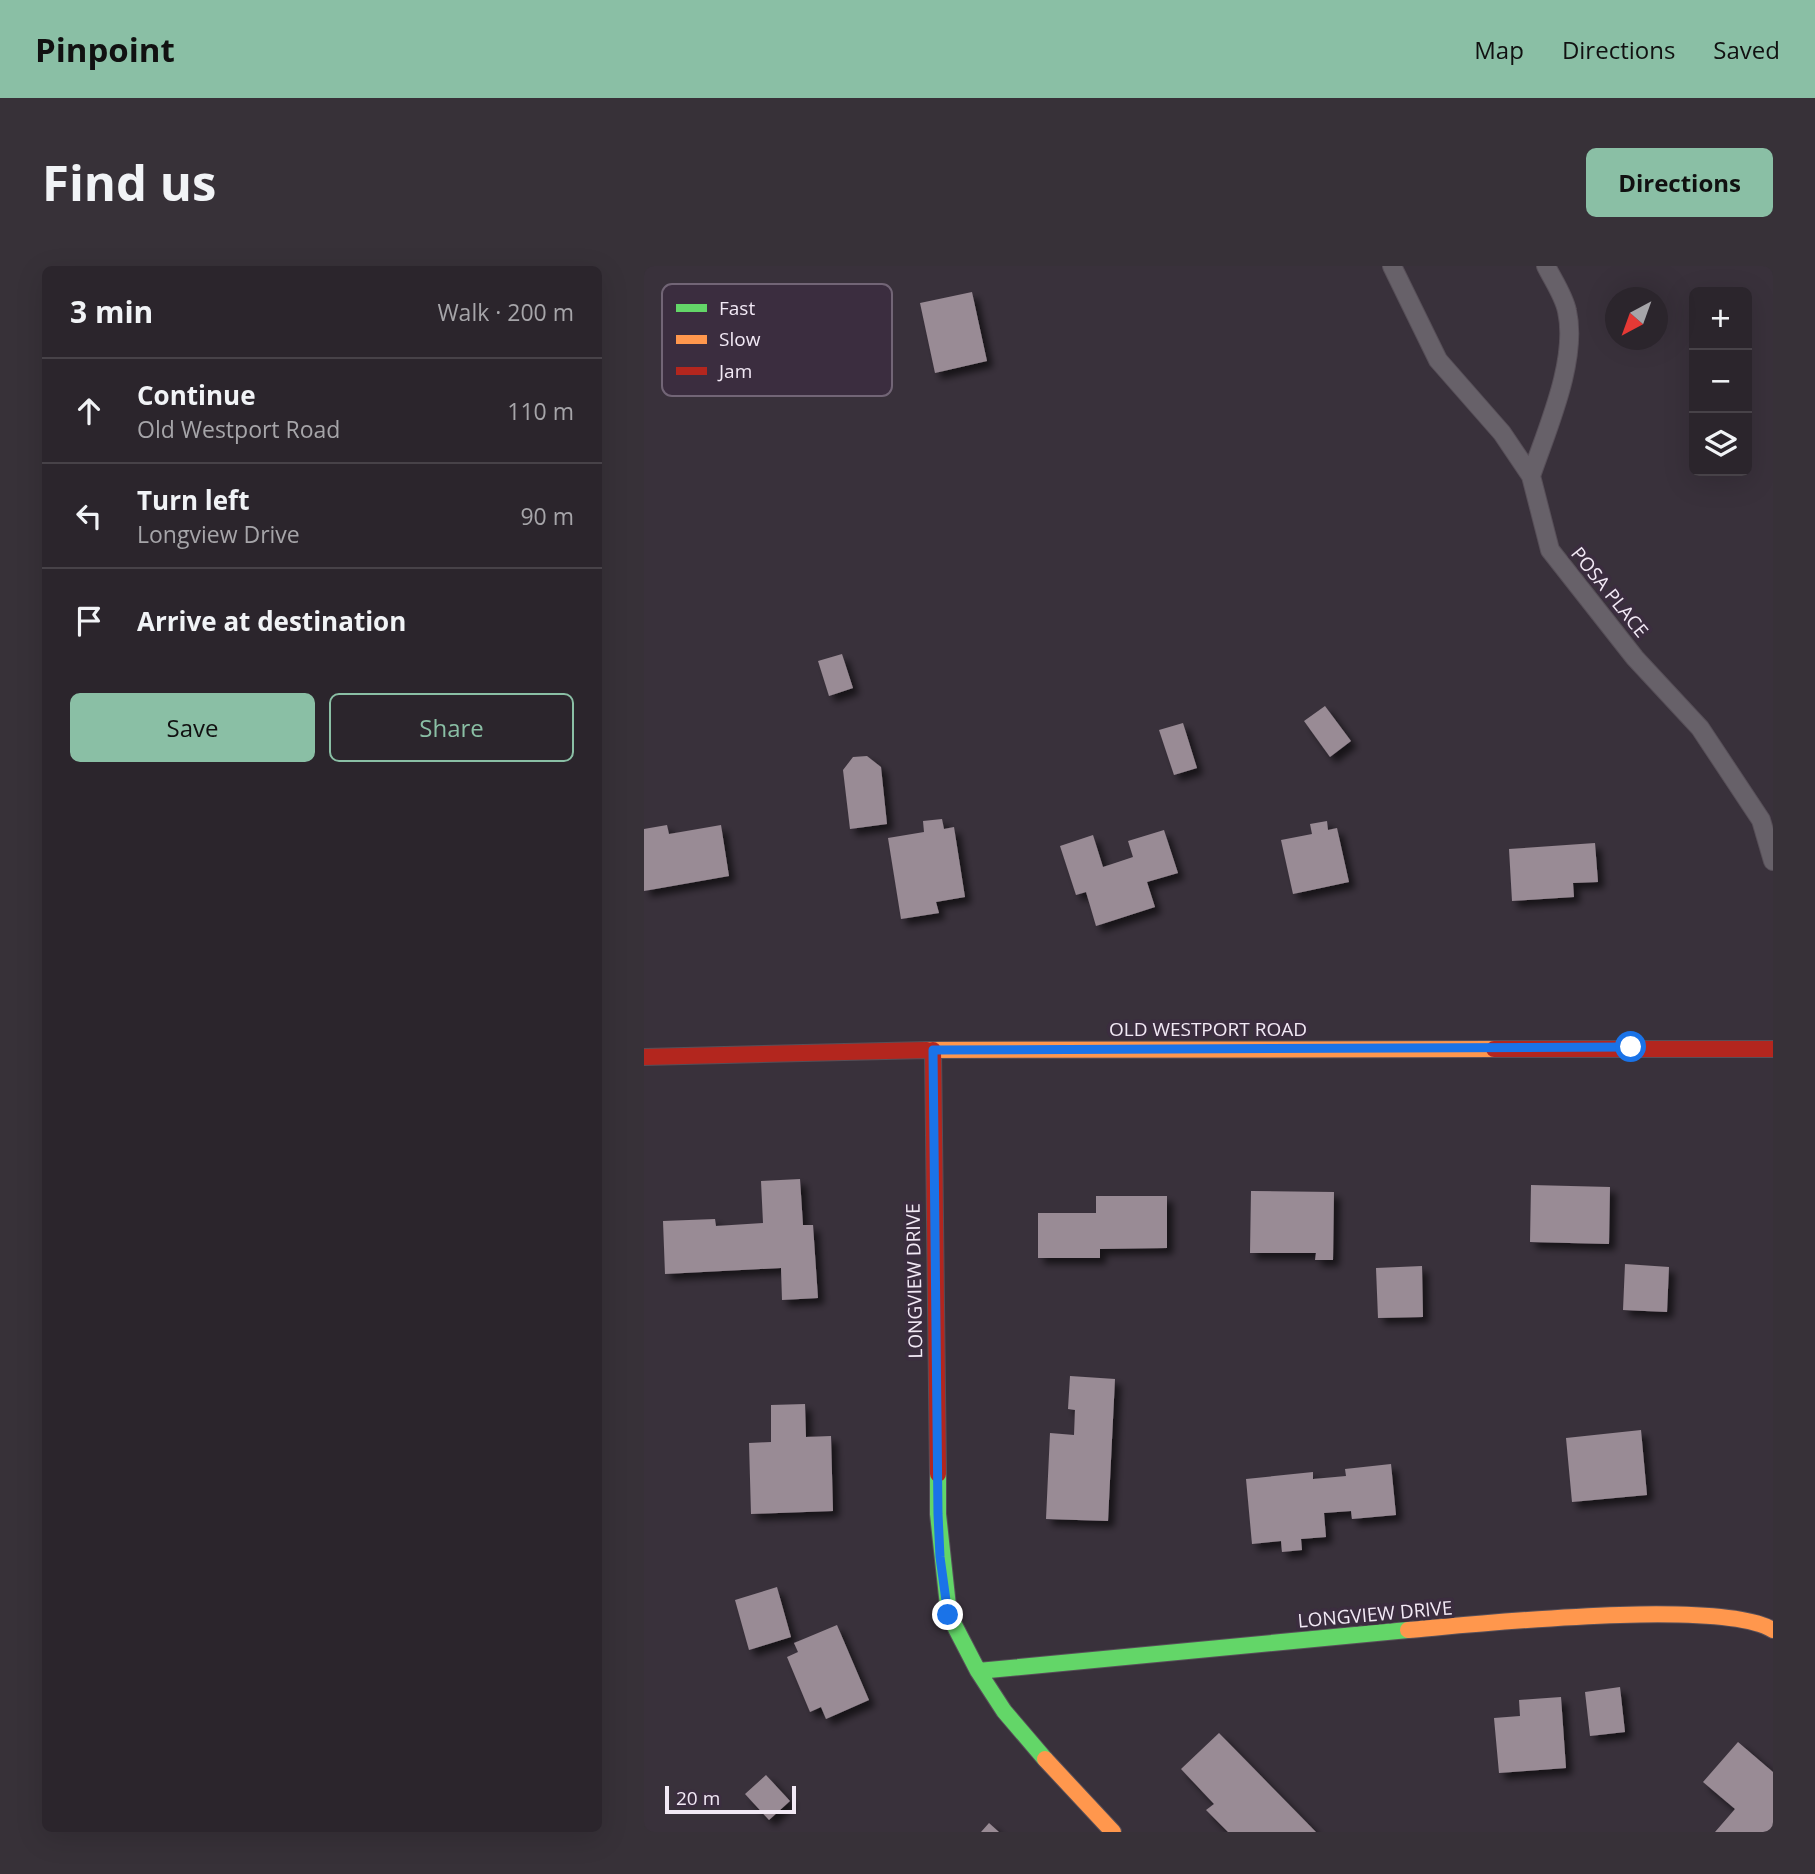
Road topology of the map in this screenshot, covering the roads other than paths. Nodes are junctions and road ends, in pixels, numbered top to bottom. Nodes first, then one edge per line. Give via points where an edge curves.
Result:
1 (1392, 266) edge
2 (1546, 266) edge
3 (1531, 476) junction
4 (1773, 862) edge
5 (1773, 1049) edge
6 (933, 1050) junction
7 (644, 1057) edge
8 (1773, 1630) edge
9 (978, 1671) junction
10 (1112, 1832) edge

1 - 3 lane, POSA PLACE via 1438,360 1502,433
2 - 3 lane via 1567,310 1568,347
3 - 4 lane, POSA PLACE via 1550,550 1635,658 1700,728 1761,820
5 - 6 street, OLD WESTPORT ROAD
6 - 7 street, OLD WESTPORT ROAD
6 - 9 street, LONGVIEW DRIVE via 940,1557 948,1615
8 - 9 street, LONGVIEW DRIVE via 1737,1619 1669,1616 1387,1632
9 - 10 street, LONGVIEW DRIVE via 1004,1711

